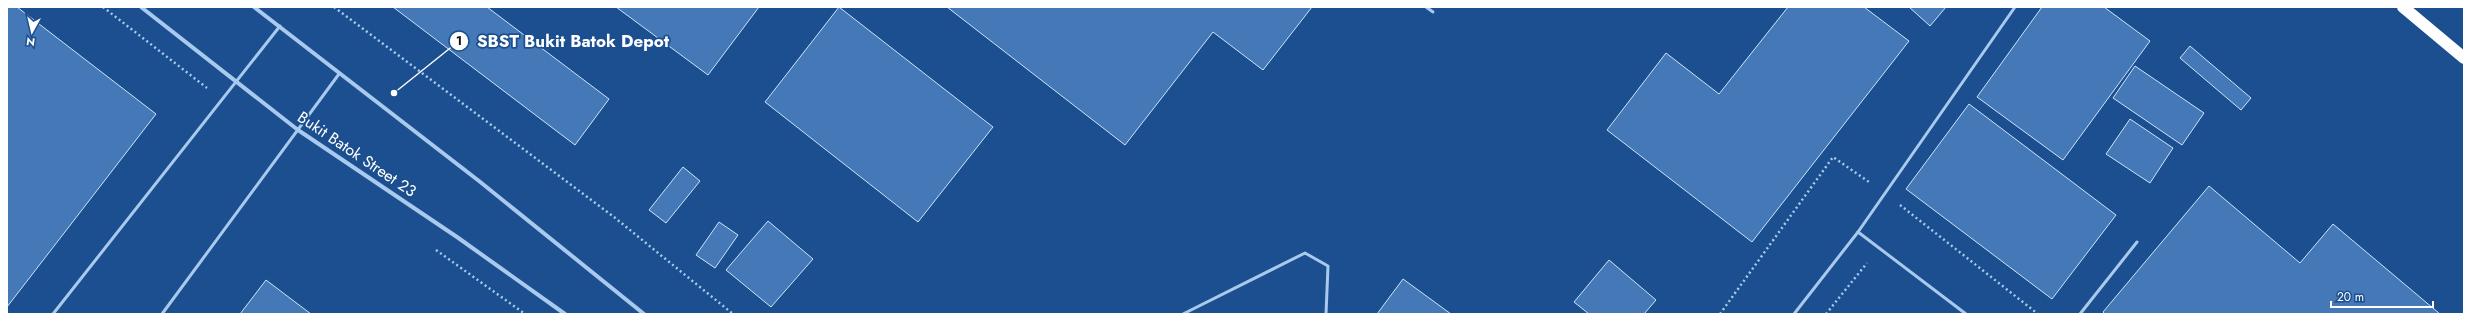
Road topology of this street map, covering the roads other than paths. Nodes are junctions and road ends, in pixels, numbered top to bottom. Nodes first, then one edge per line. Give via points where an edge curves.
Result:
1 (141, 7) edge
2 (254, 7) edge
3 (1426, 7) edge
4 (2015, 7) edge
5 (2403, 7) edge
6 (1433, 12) dead end
7 (280, 26) junction
8 (2464, 58) edge
9 (339, 74) junction
10 (237, 81) junction
11 (298, 130) junction
12 (1858, 232) junction
13 (2137, 242) dead end
14 (53, 314) edge
15 (162, 314) edge
16 (565, 314) edge
17 (644, 314) edge
18 (1183, 314) edge
19 (1326, 314) edge
20 (1794, 314) edge
21 (1966, 314) edge
22 (2080, 314) edge

1 - 10 street, Bukit Batok Street 23
2 - 7 street
3 - 6 lane
4 - 12 lane
5 - 8 highway
7 - 9 street
7 - 10 lane
9 - 11 lane
9 - 17 street via 479,180
10 - 11 street, Bukit Batok Street 23
10 - 14 lane
11 - 15 lane
11 - 16 street, Bukit Batok Street 23 via 457,236
12 - 20 lane
12 - 21 lane
13 - 22 lane
18 - 19 lane via 1305,253 1328,266

